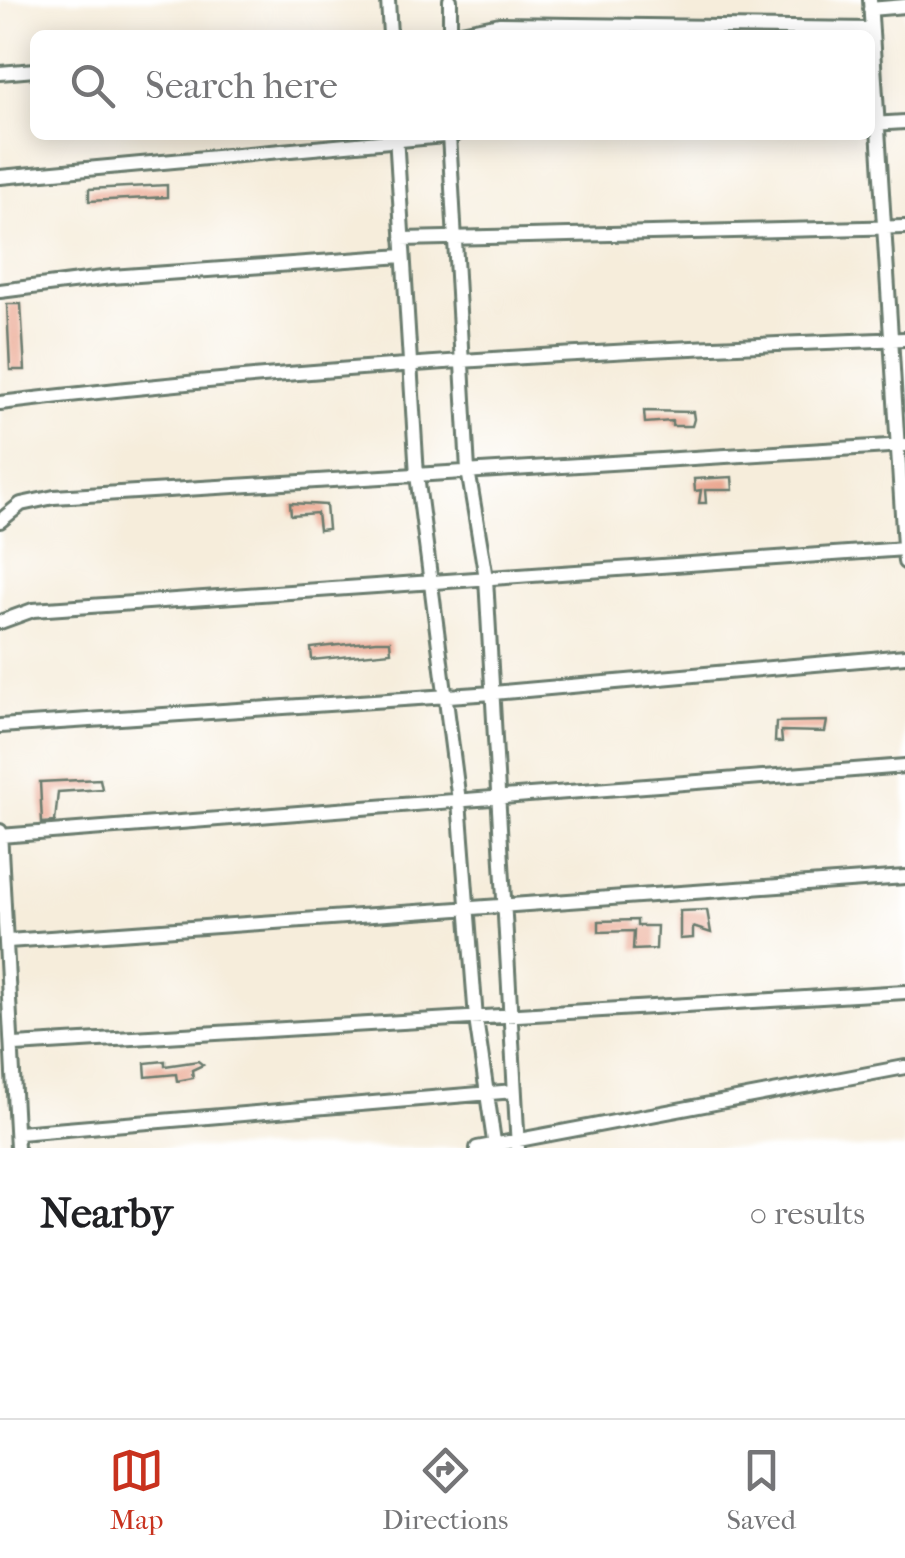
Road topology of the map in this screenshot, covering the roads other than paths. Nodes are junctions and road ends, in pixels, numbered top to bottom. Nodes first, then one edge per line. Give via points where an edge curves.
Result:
1 (388, 0) edge
2 (450, 0) edge
3 (870, 4) edge
4 (905, 6) edge
5 (871, 29) joint
6 (390, 30) edge
7 (448, 30) edge
8 (472, 30) edge
9 (30, 70) edge
10 (0, 73) edge
11 (905, 122) edge
12 (875, 124) edge
13 (875, 134) edge
14 (386, 140) edge
15 (396, 140) edge
16 (451, 140) edge
17 (0, 177) edge
18 (884, 228) junction
19 (905, 228) edge
20 (458, 238) junction
21 (402, 239) junction
22 (403, 256) junction
23 (0, 291) edge
24 (898, 340) edge
25 (460, 362) junction
26 (410, 364) junction
27 (0, 403) edge
28 (901, 445) edge
29 (468, 470) junction
30 (417, 475) junction
31 (0, 521) edge
32 (905, 549) edge
33 (905, 562) edge
34 (486, 578) junction
35 (428, 582) junction
36 (0, 622) edge
37 (905, 656) edge
38 (493, 693) junction
39 (444, 696) junction
40 (0, 726) edge
41 (905, 766) edge
42 (499, 798) junction
43 (459, 801) junction
44 (0, 832) edge
45 (1, 862) edge
46 (905, 876) edge
47 (504, 906) junction
48 (466, 909) junction
49 (8, 941) junction
50 (5, 975) edge
51 (905, 992) edge
52 (508, 1016) junction
53 (476, 1019) junction
54 (14, 1045) junction
55 (905, 1067) edge
56 (17, 1091) junction
57 (514, 1091) junction
58 (0, 1092) edge
59 (488, 1092) junction
60 (18, 1132) junction
61 (518, 1144) edge
62 (495, 1146) edge
63 (17, 1148) edge
64 (478, 1148) edge

1 - 6 street
2 - 7 street
3 - 4 street
3 - 5 street
5 - 8 street via 500,24
9 - 10 street
11 - 12 street
13 - 18 street
14 - 17 street
15 - 21 street
16 - 20 street
18 - 19 street
18 - 20 street
18 - 24 street
20 - 21 street
20 - 25 street
21 - 22 street
22 - 23 street
22 - 26 street
24 - 25 street
24 - 28 street
25 - 26 street
25 - 29 street
26 - 27 street
26 - 30 street
28 - 29 street
28 - 32 street
29 - 30 street
29 - 34 street
30 - 31 street via 54,497 21,504
30 - 35 street
32 - 33 street
32 - 34 street
34 - 35 street
34 - 38 street
35 - 36 street via 33,610
35 - 39 street
37 - 38 street
38 - 39 street
38 - 42 street
39 - 40 street
39 - 43 street
41 - 42 street
42 - 43 street
42 - 47 street
43 - 44 street
43 - 48 street
44 - 45 street
45 - 49 street
46 - 47 street
47 - 48 street
47 - 52 street
48 - 49 street
48 - 53 street
49 - 50 street
50 - 54 street
51 - 52 street
52 - 53 street
52 - 57 street
53 - 54 street
53 - 59 street
54 - 56 street
55 - 61 street
56 - 58 street
56 - 60 street
57 - 59 street
57 - 61 street
59 - 60 street
59 - 62 street
60 - 63 street
61 - 62 street
62 - 64 street

